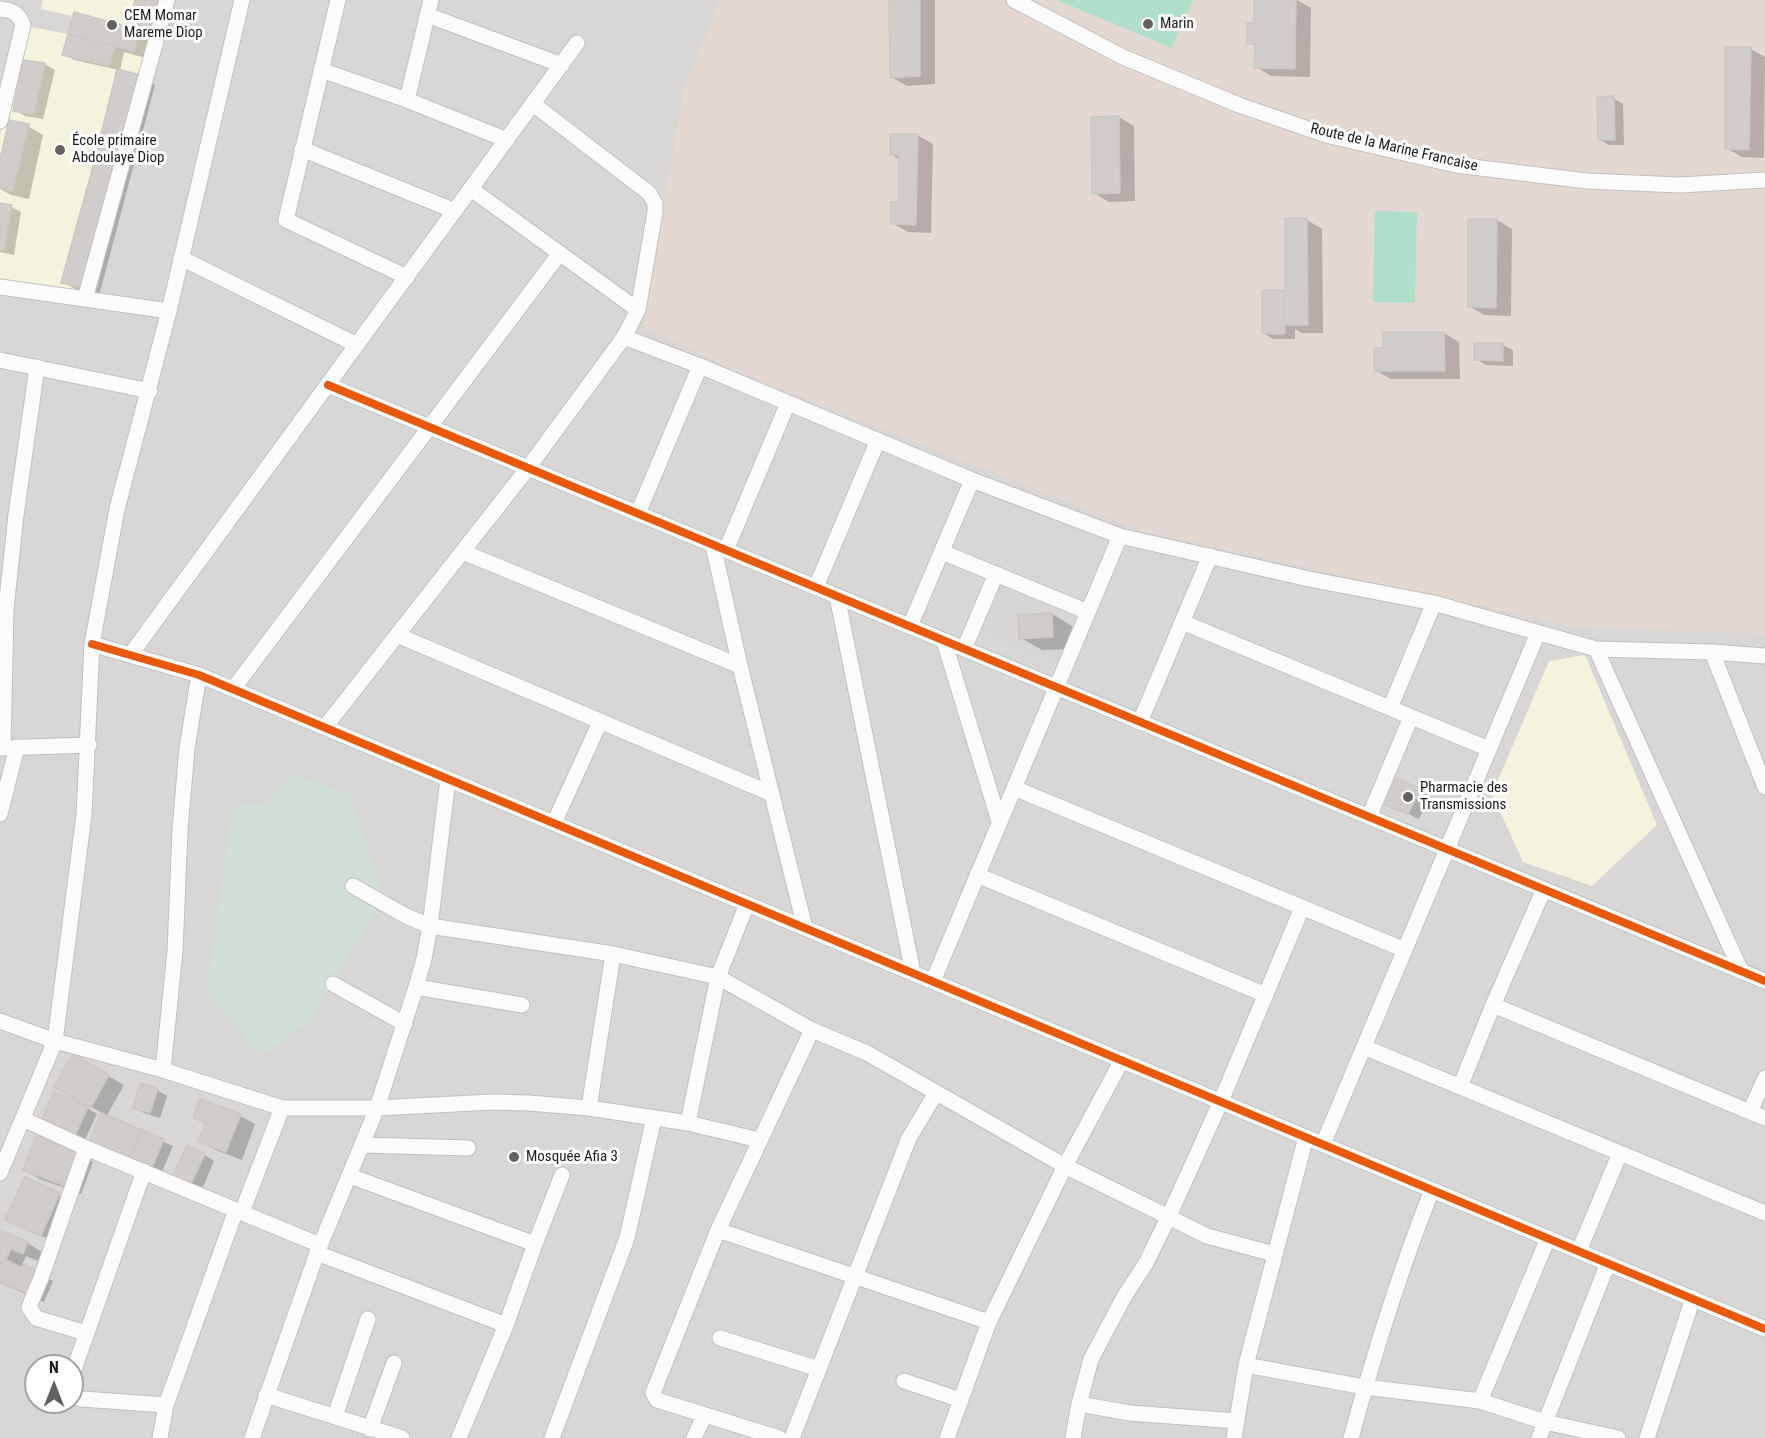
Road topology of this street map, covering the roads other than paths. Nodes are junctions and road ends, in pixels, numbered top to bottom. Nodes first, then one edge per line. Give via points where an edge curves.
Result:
1 (167, 0) edge
2 (242, 0) edge
3 (338, 0) edge
4 (1014, 0) edge
5 (429, 7) edge
6 (0, 9) edge
7 (577, 43) dead end
8 (562, 65) junction
9 (321, 70) junction
10 (406, 100) junction
11 (533, 104) junction
12 (0, 121) edge
13 (507, 140) junction
14 (303, 149) junction
15 (1765, 180) edge
16 (471, 189) junction
17 (455, 211) junction
18 (560, 253) junction
19 (181, 258) junction
20 (406, 277) junction
21 (0, 287) edge
22 (85, 299) junction
23 (638, 310) junction
24 (169, 311) junction
25 (624, 337) junction
26 (357, 345) junction
27 (0, 360) edge
28 (700, 366) junction
29 (37, 367) junction
30 (328, 385) junction
31 (150, 391) junction
32 (788, 403) junction
33 (431, 427) junction
34 (878, 440) junction
35 (528, 468) junction
36 (972, 480) junction
37 (638, 513) junction
38 (1120, 536) junction
39 (720, 547) junction
40 (463, 552) junction
41 (942, 552) junction
42 (1210, 556) junction
43 (996, 574) junction
44 (816, 587) junction
45 (837, 596) junction
46 (1434, 603) junction
47 (3, 608) edge
48 (1088, 612) junction
49 (1182, 622) junction
50 (910, 626) junction
51 (1538, 633) junction
52 (397, 635) junction
53 (944, 640) junction
54 (92, 644) junction
55 (964, 649) junction
56 (1596, 649) junction
57 (1712, 652) junction
58 (131, 654) junction
59 (1765, 656) edge
60 (740, 666) junction
61 (199, 675) junction
62 (1056, 687) junction
63 (233, 689) junction
64 (1390, 708) junction
65 (1411, 717) junction
66 (600, 722) junction
67 (1140, 722) junction
68 (326, 728) junction
69 (89, 745) junction
70 (7, 747) edge
71 (1489, 749) junction
72 (448, 779) junction
73 (1014, 788) junction
74 (1765, 788) edge
75 (772, 794) junction
76 (0, 814) edge
77 (1369, 817) junction
78 (999, 821) junction
79 (554, 823) junction
80 (1447, 849) junction
81 (977, 875) junction
82 (353, 886) dead end
83 (1544, 889) junction
84 (747, 904) junction
85 (1302, 908) junction
86 (430, 926) junction
87 (805, 928) junction
88 (1405, 950) junction
89 (613, 954) junction
90 (1741, 971) junction
91 (913, 973) junction
92 (718, 977) junction
93 (933, 981) junction
94 (1765, 981) edge
95 (333, 984) dead end
96 (416, 987) junction
97 (1266, 994) junction
98 (522, 1005) dead end
99 (1493, 1005) junction
100 (0, 1021) edge
101 (405, 1024) junction
102 (812, 1030) junction
103 (56, 1041) junction
104 (1364, 1047) junction
105 (1122, 1060) junction
106 (163, 1070) junction
107 (1765, 1078) edge
108 (1461, 1087) junction
109 (936, 1093) junction
110 (1221, 1101) junction
111 (282, 1108) junction
112 (377, 1108) junction
113 (590, 1108) junction
114 (1758, 1115) edge
115 (654, 1118) junction
116 (23, 1119) junction
117 (688, 1123) junction
118 (1306, 1137) junction
119 (759, 1140) junction
120 (1323, 1144) junction
121 (362, 1145) junction
122 (86, 1148) junction
123 (468, 1148) dead end
124 (1620, 1153) junction
125 (1065, 1166) junction
126 (144, 1171) junction
127 (0, 1173) edge
128 (350, 1176) junction
129 (561, 1176) dead end
130 (1432, 1190) junction
131 (239, 1211) junction
132 (1765, 1213) edge
133 (1169, 1216) junction
134 (718, 1230) junction
135 (1548, 1238) junction
136 (535, 1244) junction
137 (318, 1249) junction
138 (1579, 1251) junction
139 (1274, 1254) junction
140 (1608, 1263) junction
141 (855, 1277) junction
142 (1693, 1298) junction
143 (368, 1319) dead end
144 (989, 1322) junction
145 (506, 1325) junction
146 (1765, 1329) edge
147 (86, 1333) junction
148 (720, 1338) dead end
149 (79, 1354) edge
150 (394, 1363) dead end
151 (1246, 1365) junction
152 (819, 1369) junction
153 (903, 1381) dead end
154 (1365, 1387) junction
155 (266, 1395) junction
156 (84, 1400) edge
157 (961, 1400) junction
158 (1480, 1401) junction
159 (1079, 1404) junction
160 (166, 1405) junction
161 (335, 1416) junction
162 (704, 1416) junction
163 (1237, 1421) junction
164 (1545, 1422) junction
165 (370, 1429) junction
166 (160, 1438) edge
167 (252, 1438) edge
168 (402, 1438) edge
169 (459, 1438) edge
170 (552, 1438) edge
171 (694, 1438) edge
172 (779, 1438) edge
173 (792, 1438) edge
174 (947, 1438) edge
175 (1073, 1438) edge
176 (1234, 1438) edge
177 (1351, 1438) edge
178 (1539, 1438) edge
179 (1618, 1438) edge
180 (1647, 1438) edge

1 - 22 street
2 - 19 street
3 - 9 street
4 - 15 street, Route de la Marine Francaise via 1123,57 1239,105 1326,135 1456,165 1587,181 1680,185
5 - 8 street
5 - 10 street
6 - 12 street via 20,16 23,25
7 - 8 street
8 - 11 street
9 - 10 street
9 - 14 street
10 - 13 street
11 - 13 street
11 - 23 street via 649,193 655,203
13 - 16 street
14 - 17 street
14 - 20 street via 285,220
16 - 17 street
16 - 18 street
17 - 20 street
18 - 23 street
18 - 33 street
19 - 24 street
19 - 26 street
20 - 26 street
21 - 22 street
22 - 24 street
23 - 25 street
24 - 31 street
25 - 28 street
25 - 35 street
26 - 30 street
27 - 29 street
28 - 32 street
28 - 37 street
29 - 31 street
29 - 47 street
30 - 33 street
30 - 58 street
31 - 54 street via 117,509
32 - 34 street
32 - 39 street
33 - 35 street
33 - 63 street
34 - 36 street
34 - 44 street
35 - 37 street
35 - 40 street
36 - 38 street
36 - 41 street
37 - 39 street
38 - 42 street
38 - 48 street
39 - 44 street
39 - 60 street
40 - 52 street
40 - 60 street
41 - 43 street
41 - 50 street
42 - 46 street
42 - 49 street
43 - 48 street
43 - 55 street
44 - 45 street
45 - 50 street
45 - 91 street
46 - 51 street
46 - 64 street
47 - 70 street
48 - 62 street
49 - 64 street
49 - 67 street
50 - 53 street
51 - 56 street
51 - 71 street
52 - 66 street
52 - 68 street
53 - 55 street
53 - 78 street
54 - 58 street
54 - 69 street
55 - 62 street
56 - 57 street
56 - 90 street
57 - 59 street
57 - 74 street
58 - 61 street
60 - 75 street
61 - 63 street
61 - 106 street via 180,830 176,951
62 - 67 street
62 - 73 street
63 - 68 street
64 - 65 street
65 - 71 street
65 - 77 street
66 - 75 street
66 - 79 street
67 - 77 street
68 - 72 street
69 - 70 street
69 - 103 street
70 - 76 street
71 - 80 street
72 - 79 street
72 - 86 street
73 - 78 street
73 - 85 street
75 - 87 street
77 - 80 street
78 - 81 street
79 - 84 street
80 - 83 street
80 - 88 street
81 - 93 street
81 - 97 street
82 - 86 street
83 - 90 street
83 - 99 street
84 - 87 street
84 - 92 street
85 - 88 street
85 - 97 street
86 - 89 street
86 - 96 street
87 - 91 street
88 - 104 street
89 - 92 street
89 - 113 street
90 - 94 street
91 - 93 street
92 - 102 street
92 - 117 street
93 - 105 street
95 - 101 street
96 - 98 street
96 - 101 street
97 - 110 street
99 - 108 street
99 - 114 street
100 - 103 street
101 - 112 street
102 - 109 street via 867,1053
102 - 119 street
103 - 106 street
103 - 116 street
104 - 108 street
104 - 120 street
105 - 110 street
105 - 125 street
106 - 111 street
107 - 114 street
108 - 124 street
109 - 125 street
109 - 141 street via 909,1138
110 - 118 street
110 - 133 street
111 - 112 street
111 - 131 street
112 - 113 street via 492,1102
112 - 121 street
113 - 115 street
115 - 117 street
115 - 170 street via 627,1238
116 - 122 street
116 - 127 street
117 - 119 street
118 - 120 street
118 - 139 street
119 - 134 street
120 - 130 street
121 - 123 street
121 - 128 street
122 - 126 street
122 - 147 street via 29,1307 36,1318
124 - 132 street
124 - 138 street
125 - 133 street
125 - 144 street
126 - 131 street
126 - 147 street
128 - 136 street
128 - 137 street
129 - 136 street
130 - 135 street
130 - 154 street
131 - 137 street
131 - 160 street
133 - 139 street via 1208,1236
133 - 159 street via 1091,1359
134 - 141 street
134 - 162 street via 653,1393 657,1400
135 - 138 street
135 - 158 street
136 - 145 street
137 - 145 street
137 - 155 street
138 - 140 street
139 - 151 street
140 - 142 street
140 - 164 street
141 - 144 street
141 - 152 street
142 - 146 street
142 - 180 street
143 - 161 street
144 - 157 street
145 - 169 street
147 - 149 street
148 - 152 street
150 - 165 street
151 - 154 street
151 - 163 street
152 - 173 street
153 - 157 street
154 - 158 street
154 - 177 street
155 - 161 street
155 - 167 street
156 - 160 street
157 - 174 street
158 - 164 street
159 - 163 street via 1130,1413
159 - 175 street
160 - 166 street
161 - 165 street
162 - 171 street
162 - 172 street
163 - 176 street
164 - 178 street
164 - 179 street
165 - 168 street

